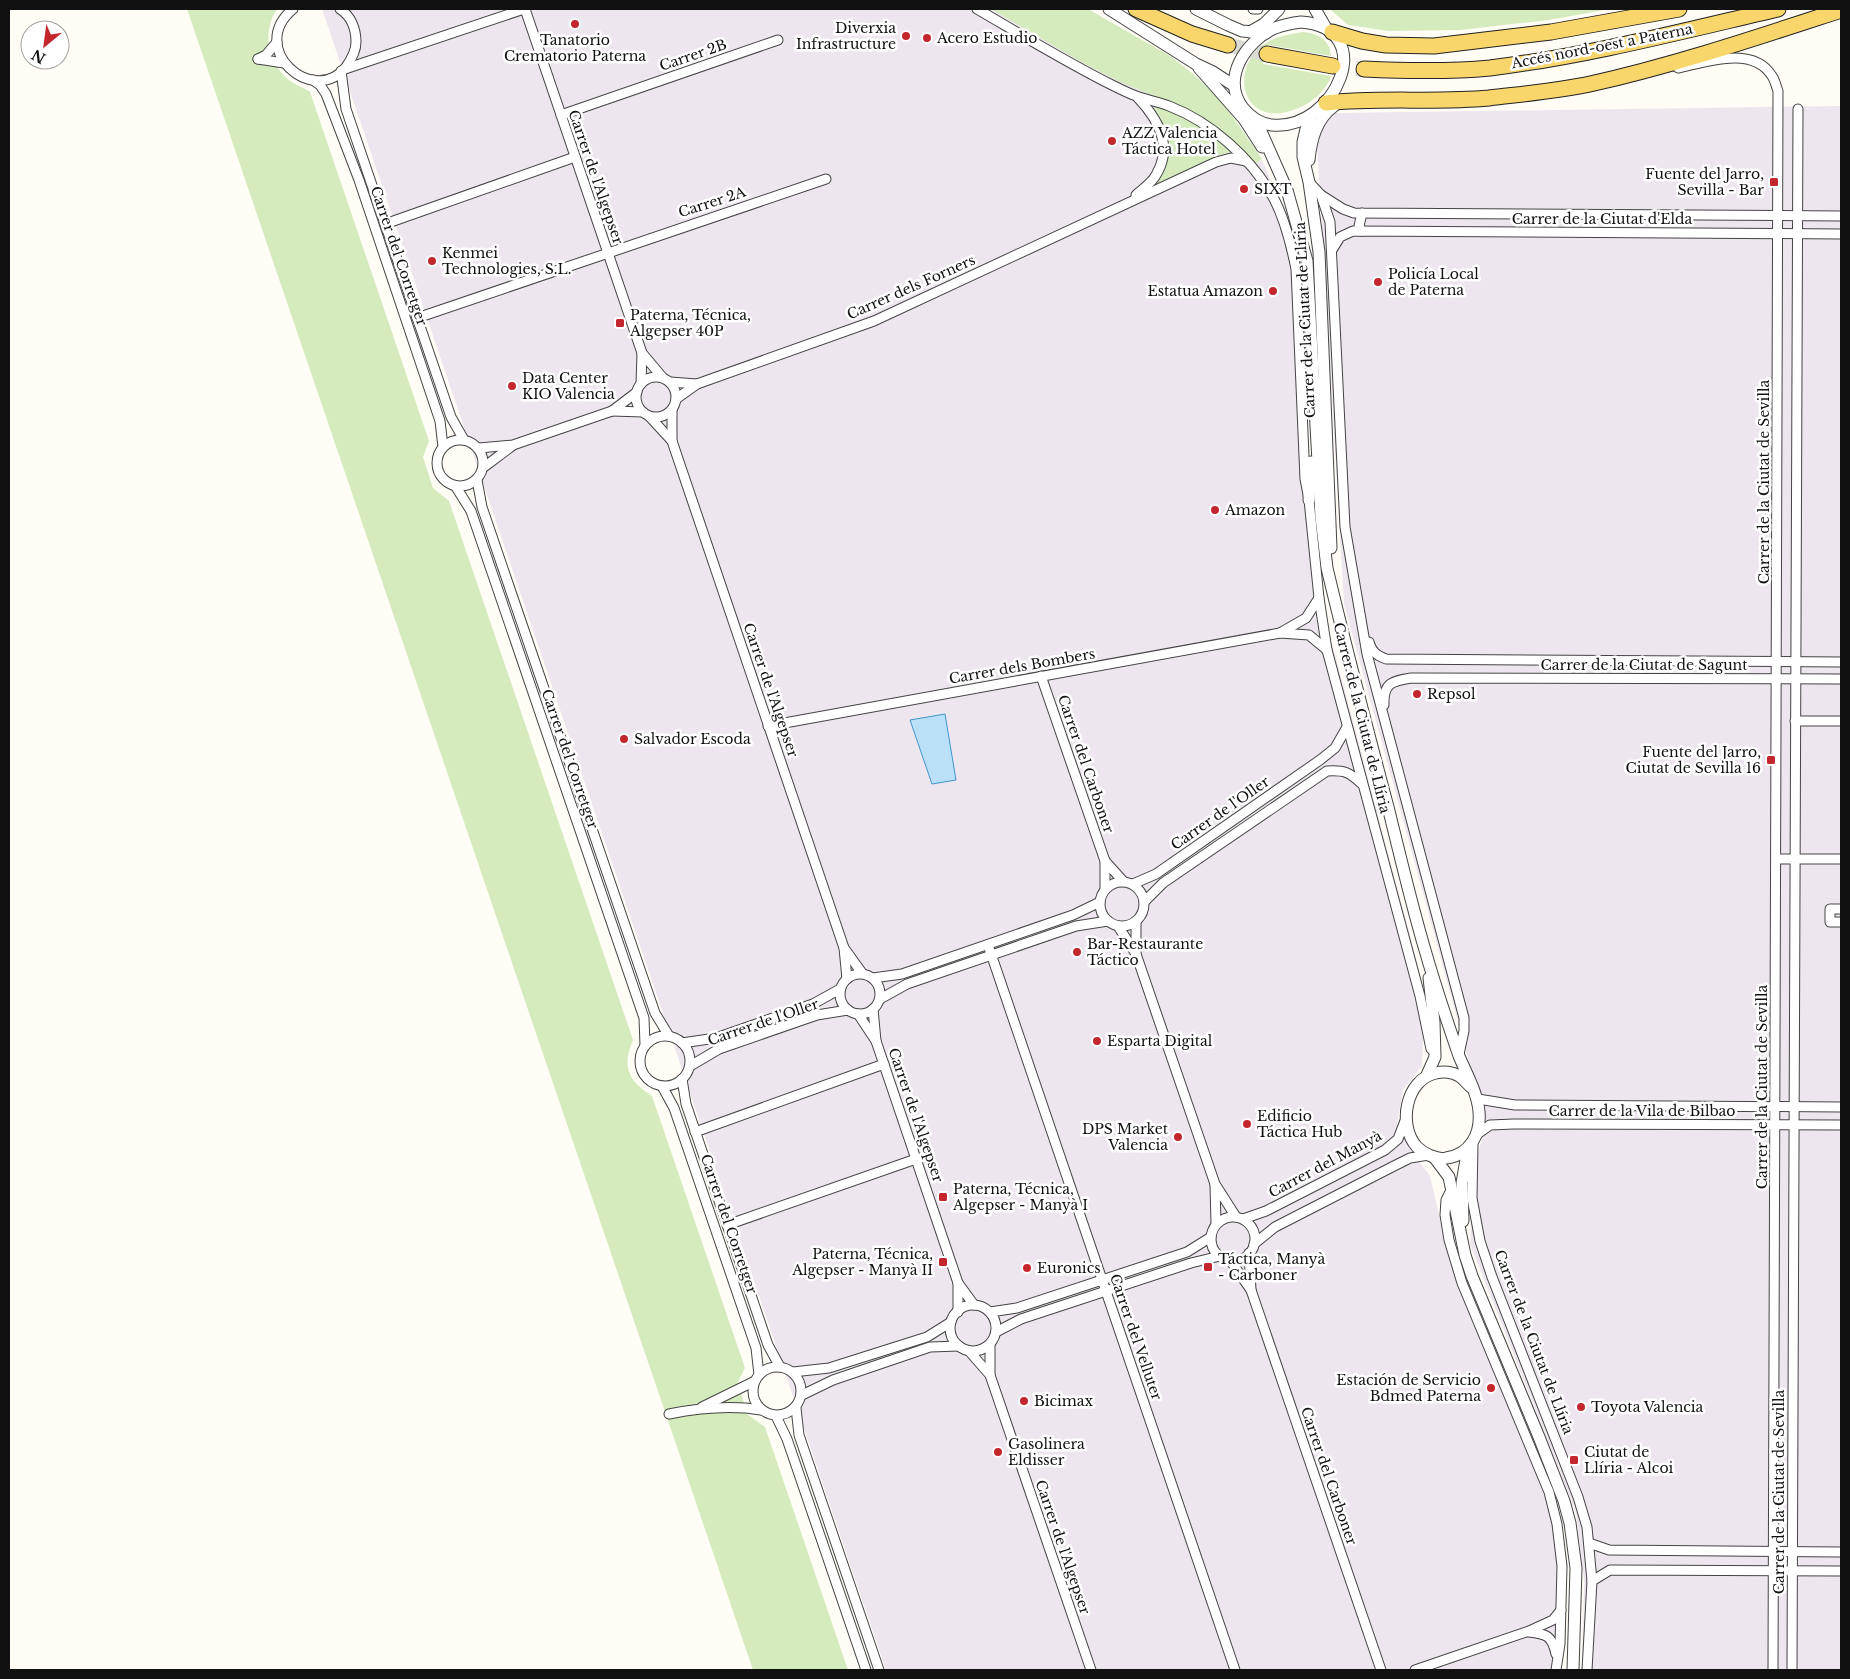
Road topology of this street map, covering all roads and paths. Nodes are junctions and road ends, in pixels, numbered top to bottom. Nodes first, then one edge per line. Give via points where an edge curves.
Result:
1 (292, 9) edge
2 (340, 9) edge
3 (524, 9) edge
4 (977, 9) edge
5 (1108, 9) edge
6 (1136, 9) edge
7 (1196, 9) edge
8 (1253, 9) edge
9 (1258, 9) edge
10 (1279, 9) edge
11 (1287, 9) edge
12 (1315, 9) edge
13 (1679, 9) edge
14 (1778, 9) edge
15 (1841, 10) edge
16 (1271, 30) junction
17 (1329, 30) junction
18 (1250, 32) junction
19 (778, 40) dead end
20 (277, 42) junction
21 (1228, 45) tunnel mouth
22 (1267, 54) tunnel mouth
23 (284, 63) junction
24 (1196, 64) junction
25 (1333, 66) tunnel mouth
26 (1364, 69) tunnel mouth
27 (343, 70) junction
28 (313, 80) junction
29 (1589, 84) junction
30 (1234, 85) junction
31 (1136, 96) junction
32 (1341, 102) junction
33 (1326, 103) junction
34 (1798, 109) dead end
35 (561, 115) junction
36 (1311, 115) junction
37 (1256, 120) junction
38 (575, 156) junction
39 (1246, 160) junction
40 (1278, 172) junction
41 (826, 179) dead end
42 (1309, 182) junction
43 (1321, 195) junction
44 (1130, 200) junction
45 (1362, 213) junction
46 (1779, 215) junction
47 (1798, 215) junction
48 (1841, 216) edge
49 (385, 224) junction
50 (1362, 231) junction
51 (1779, 234) junction
52 (1797, 234) junction
53 (1841, 234) edge
54 (1332, 250) junction
55 (607, 252) junction
56 (417, 318) junction
57 (642, 353) junction
58 (1311, 363) junction
59 (666, 380) junction
60 (697, 384) junction
61 (639, 388) junction
62 (676, 399) junction
63 (672, 410) junction
64 (612, 411) junction
65 (646, 414) junction
66 (464, 440) junction
67 (672, 441) junction
68 (513, 445) junction
69 (443, 447) junction
70 (479, 448) junction
71 (484, 467) junction
72 (478, 480) junction
73 (456, 487) junction
74 (1309, 500) junction
75 (1319, 598) junction
76 (1336, 608) junction
77 (1360, 616) junction
78 (1280, 633) junction
79 (1327, 650) junction
80 (1448, 660) junction
81 (1777, 661) junction
82 (1796, 661) junction
83 (1841, 662) edge
84 (1041, 676) junction
85 (1447, 678) junction
86 (1777, 679) junction
87 (1796, 679) junction
88 (1841, 680) edge
89 (1384, 718) junction
90 (1796, 721) junction
91 (1841, 721) edge
92 (768, 726) junction
93 (1347, 727) junction
94 (1320, 760) junction
95 (1327, 772) junction
96 (1363, 785) junction
97 (1776, 859) junction
98 (1795, 859) junction
99 (1841, 859) edge
100 (1105, 861) junction
101 (1123, 881) junction
102 (1133, 884) junction
103 (1105, 888) junction
104 (1100, 902) junction
105 (1144, 902) junction
106 (1841, 908) edge
107 (1108, 921) junction
108 (1136, 921) junction
109 (1841, 922) edge
110 (1118, 926) junction
111 (988, 945) junction
112 (844, 948) junction
113 (1425, 949) junction
114 (1136, 954) junction
115 (991, 955) junction
116 (862, 973) junction
117 (847, 978) junction
118 (873, 978) junction
119 (840, 990) junction
120 (880, 999) junction
121 (874, 1009) junction
122 (848, 1010) junction
123 (858, 1014) junction
124 (669, 1036) junction
125 (876, 1041) junction
126 (682, 1043) junction
127 (645, 1045) junction
128 (1459, 1055) junction
129 (884, 1064) junction
130 (690, 1066) junction
131 (1424, 1077) junction
132 (682, 1079) junction
133 (662, 1086) junction
134 (1471, 1087) junction
135 (1478, 1099) junction
136 (1775, 1107) junction
137 (1794, 1107) junction
138 (1841, 1107) edge
139 (1406, 1118) junction
140 (1775, 1125) junction
141 (1794, 1125) junction
142 (1841, 1125) edge
143 (695, 1132) junction
144 (1473, 1141) junction
145 (1432, 1156) junction
146 (916, 1159) junction
147 (1215, 1184) junction
148 (1451, 1190) junction
149 (1239, 1218) junction
150 (1216, 1224) junction
151 (727, 1225) junction
152 (1211, 1237) junction
153 (1254, 1244) junction
154 (1249, 1253) junction
155 (1465, 1255) junction
156 (1220, 1256) junction
157 (1230, 1260) junction
158 (1102, 1280) junction
159 (958, 1283) junction
160 (1251, 1290) junction
161 (1106, 1291) junction
162 (974, 1306) junction
163 (958, 1312) junction
164 (990, 1312) junction
165 (1793, 1314) junction
166 (1774, 1315) junction
167 (952, 1322) junction
168 (996, 1332) junction
169 (990, 1345) junction
170 (959, 1346) junction
171 (969, 1351) junction
172 (780, 1367) junction
173 (793, 1372) junction
174 (990, 1376) junction
175 (757, 1378) junction
176 (802, 1395) junction
177 (700, 1408) junction
178 (796, 1408) junction
179 (761, 1410) junction
180 (669, 1414) dead end
181 (776, 1416) junction
182 (1589, 1543) junction
183 (1774, 1551) junction
184 (1792, 1551) junction
185 (1841, 1552) edge
186 (1774, 1570) junction
187 (1792, 1570) junction
188 (1841, 1571) edge
189 (1592, 1581) junction
190 (1561, 1610) junction
191 (1529, 1632) junction
192 (1557, 1659) junction
193 (866, 1670) edge
194 (879, 1670) edge
195 (1091, 1670) edge
196 (1235, 1670) edge
197 (1381, 1670) edge
198 (1415, 1670) edge
199 (1556, 1670) edge
200 (1573, 1670) edge
201 (1587, 1670) edge
202 (1773, 1670) edge
203 (1792, 1670) edge

1 - 20 street via 283,19
2 - 27 street via 351,20 356,33 352,58
3 - 27 street
3 - 35 street, Carrer de l'Algepser
4 - 31 street via 1070,64
5 - 24 street
6 - 21 main road via 1192,34
7 - 18 street via 1228,26
8 - 9 street
10 - 18 street
11 - 16 street
12 - 17 street
13 - 17 main road via 1551,32 1434,46 1362,41
14 - 26 main road, Accés nord-oest a Paterna via 1553,59 1489,68 1433,71
15 - 29 main road via 1732,46
16 - 17 street via 1301,22
16 - 18 street
16 - 30 street via 1256,40 1242,58 1234,75
17 - 33 street via 1342,47 1343,62 1337,86
19 - 35 street, Carrer 2B
20 - 23 street
20 - 23 street via 258,60
22 - 25 main road
23 - 28 street via 302,77
24 - 30 street
24 - 40 street via 1244,119
27 - 28 street via 323,80
27 - 49 street, Carrer del Corretger via 346,108
28 - 69 street, Carrer del Corretger via 326,94 356,172 440,421
29 - 32 main road via 1488,98
29 - 46 street, Carrer de la Ciutat de Sevilla via 1734,57 1755,61 1772,75 1778,90
30 - 37 street via 1239,102
31 - 39 street, Carrer de la Ciutat de Llíria via 1170,106 1204,123
31 - 44 street, Carrer dels Forners via 1160,128 1164,152 1155,177
32 - 33 main road
32 - 42 street via 1323,116 1316,127 1310,150
33 - 36 street
34 - 47 street, Carrer de la Ciutat de Sevilla
35 - 38 street, Carrer de l'Algepser
36 - 37 street via 1285,125
36 - 42 street, Carrer de la Ciutat de Llíria via 1303,142
37 - 40 street, Carrer de la Ciutat de Llíria
38 - 49 street
38 - 55 street, Carrer de l'Algepser
39 - 44 street, Carrer dels Forners via 1231,158 1216,162
39 - 74 street, Carrer de la Ciutat de Llíria via 1272,196 1290,242 1296,269 1305,479
40 - 58 street, Carrer de la Ciutat de Llíria via 1287,190 1307,261
41 - 55 street, Carrer 2A
42 - 43 street, Carrer de la Ciutat de Llíria
42 - 76 street, Carrer de la Ciutat de Llíria via 1319,252
43 - 45 street, Carrer de la Ciutat d'Elda via 1343,209
43 - 54 street, Carrer de la Ciutat de Llíria via 1330,222
44 - 60 street, Carrer dels Forners via 874,321
45 - 46 street, Carrer de la Ciutat d'Elda
45 - 50 street via 1359,226
46 - 47 street, Carrer de la Ciutat d'Elda
46 - 51 street, Carrer de la Ciutat de Sevilla
47 - 48 street, Carrer de la Ciutat d'Elda
47 - 52 street, Carrer de la Ciutat de Sevilla
49 - 56 street, Carrer del Corretger
50 - 51 street, Carrer de la Ciutat d'Elda
50 - 54 street, Carrer de la Ciutat d'Elda via 1340,237
51 - 52 street, Carrer de la Ciutat d'Elda
51 - 81 street, Carrer de la Ciutat de Sevilla
52 - 53 street, Carrer de la Ciutat d'Elda
52 - 82 street, Carrer de la Ciutat de Sevilla
54 - 77 street, Carrer de la Ciutat de Llíria via 1345,527
55 - 56 street, Carrer 2A
55 - 57 street, Carrer de l'Algepser
56 - 66 street, Carrer del Corretger via 451,417
57 - 59 street
57 - 61 street
58 - 74 street
58 - 76 street, Carrer de la Ciutat de Llíria via 1321,517
59 - 60 street, Carrer dels Forners
59 - 61 street via 651,378
59 - 62 street via 675,390
60 - 62 street, Carrer dels Forners
61 - 64 street
61 - 65 street via 638,406
62 - 63 street
63 - 65 street via 657,417
63 - 67 street
64 - 65 street
64 - 68 street
65 - 67 street
66 - 69 street via 453,441
66 - 70 street
67 - 92 street, Carrer de l'Algepser
68 - 70 street
68 - 71 street
69 - 73 street via 437,466 443,480
70 - 71 street
71 - 72 street
72 - 73 street via 468,486
72 - 124 street, Carrer del Corretger via 482,506 655,1014
73 - 127 street, Carrer del Corretger via 471,511 644,1018
74 - 75 street, Carrer de la Ciutat de Llíria
75 - 78 street, Carrer dels Bombers via 1306,618
75 - 79 street, Carrer de la Ciutat de Llíria
76 - 113 street, Carrer de la Ciutat de Llíria
77 - 80 street, Carrer de la Ciutat de Sagunt via 1372,651 1378,656 1386,659
77 - 89 street, Carrer de la Ciutat de Llíria
78 - 79 street, Carrer dels Bombers via 1309,635
78 - 84 street, Carrer dels Bombers
79 - 93 street, Carrer de la Ciutat de Llíria
80 - 81 street, Carrer de la Ciutat de Sagunt
80 - 85 street
81 - 82 street, Carrer de la Ciutat de Sagunt
81 - 86 street, Carrer de la Ciutat de Sevilla
82 - 83 street, Carrer de la Ciutat de Sagunt
82 - 87 street, Carrer de la Ciutat de Sevilla
84 - 92 street, Carrer dels Bombers
84 - 100 street, Carrer del Carboner
85 - 86 street, Carrer de la Ciutat de Sagunt
85 - 89 street, Carrer de la Ciutat de Sagunt via 1411,678 1388,685 1384,695
86 - 87 street, Carrer de la Ciutat de Sagunt
86 - 97 street, Carrer de la Ciutat de Sevilla
87 - 88 street, Carrer de la Ciutat de Sagunt
87 - 90 street, Carrer de la Ciutat de Sevilla
89 - 128 street, Carrer de la Ciutat de Llíria via 1463,1011 1464,1031
90 - 91 street
90 - 98 street, Carrer de la Ciutat de Sevilla
92 - 112 street, Carrer de l'Algepser
93 - 94 street, Carrer de l'Oller via 1335,748
93 - 96 street, Carrer de la Ciutat de Llíria
94 - 95 street
94 - 102 street, Carrer de l'Oller via 1156,874
95 - 96 street via 1339,770 1350,773
95 - 105 street, Carrer de l'Oller via 1162,883
96 - 131 street, Carrer de la Ciutat de Llíria via 1431,1048
97 - 98 street
97 - 136 street, Carrer de la Ciutat de Sevilla
98 - 99 street
98 - 137 street, Carrer de la Ciutat de Sevilla
100 - 101 street, Carrer del Carboner
100 - 103 street, Carrer del Carboner
101 - 102 street
101 - 103 street
102 - 105 street
103 - 104 street
104 - 107 street
104 - 111 street
105 - 108 street via 1144,909
106 - 109 street via 1830,908 1830,922
107 - 110 street
107 - 115 street via 1076,926
108 - 110 street
108 - 114 street
110 - 114 street
111 - 115 street
111 - 118 street via 902,974
112 - 116 street
112 - 117 street
113 - 128 street, Carrer de la Ciutat de Llíria
113 - 131 street, Carrer de la Ciutat de Llíria via 1435,1057
114 - 147 street
115 - 120 street via 907,984
115 - 158 street, Carrer del Velluter
116 - 117 street
116 - 118 street
117 - 119 street
118 - 120 street via 880,987
119 - 122 street via 841,1001
119 - 126 street, Carrer de l'Oller via 813,1004 716,1038
120 - 121 street
121 - 123 street
121 - 125 street
122 - 123 street
122 - 130 street, Carrer de l'Oller via 817,1014 719,1048
123 - 125 street
124 - 126 street
124 - 127 street via 656,1037
125 - 129 street, Carrer de l'Algepser
126 - 130 street
127 - 133 street via 640,1057 642,1070 650,1081
128 - 134 street, Carrer de la Ciutat de Llíria
129 - 143 street
129 - 146 street, Carrer de l'Algepser
130 - 132 street
131 - 134 street, Carrer de la Ciutat de Llíria via 1442,1072 1458,1075
131 - 139 street, Carrer de la Ciutat de Llíria via 1417,1082 1409,1098
132 - 133 street via 676,1084
132 - 143 street, Carrer del Corretger
133 - 175 street, Carrer del Corretger via 674,1108 756,1348
134 - 135 street, Carrer de la Ciutat de Llíria
135 - 136 street, Carrer de la Vila de Bilbao via 1515,1105
135 - 144 street, Carrer de la Ciutat de Llíria via 1479,1113
136 - 137 street, Carrer de la Vila de Bilbao
136 - 140 street, Carrer de la Ciutat de Sevilla
137 - 138 street, Carrer de la Vila de Bilbao
137 - 141 street, Carrer de la Ciutat de Sevilla
139 - 145 street, Carrer de la Ciutat de Llíria via 1417,1147
139 - 149 street, Carrer del Manyà via 1398,1139 1385,1150 1266,1211
140 - 141 street, Carrer de la Vila de Bilbao
140 - 144 street, Carrer de la Vila de Bilbao via 1490,1125
140 - 166 street, Carrer de la Ciutat de Sevilla
141 - 142 street, Carrer de la Vila de Bilbao
141 - 165 street, Carrer de la Ciutat de Sevilla
143 - 151 street, Carrer del Corretger
144 - 145 street via 1458,1156 1444,1159
144 - 155 street, Carrer de la Ciutat de Llíria via 1462,1183
144 - 182 street, Carrer de la Ciutat de Llíria via 1472,1198 1480,1241 1578,1497
145 - 148 street, Carrer de la Ciutat de Llíria via 1449,1177
145 - 153 street via 1410,1158 1275,1227
146 - 151 street
146 - 159 street, Carrer de l'Algepser
147 - 149 street
147 - 150 street
148 - 155 street, Carrer de la Ciutat de Llíria
148 - 190 street via 1446,1200 1445,1215 1462,1283 1549,1492 1562,1566
149 - 150 street via 1228,1217
149 - 153 street via 1253,1230
150 - 152 street
151 - 172 street, Carrer del Corretger via 768,1345
152 - 156 street
152 - 158 street via 1187,1252
153 - 154 street
154 - 157 street
154 - 160 street, Carrer del Carboner
155 - 200 street, Carrer de la Ciutat de Llíria via 1540,1437 1570,1523 1576,1568
156 - 157 street
156 - 161 street
157 - 160 street, Carrer del Carboner
158 - 161 street, Carrer del Velluter
158 - 164 street via 1017,1308
159 - 162 street
159 - 163 street
160 - 197 street, Carrer del Carboner
161 - 168 street via 1021,1318
161 - 196 street, Carrer del Velluter
162 - 163 street
162 - 164 street
163 - 167 street
164 - 168 street
165 - 166 street
165 - 184 street, Carrer de la Ciutat de Sevilla
166 - 183 street, Carrer de la Ciutat de Sevilla
167 - 170 street via 952,1335
167 - 173 street via 927,1337 882,1352 829,1368
168 - 169 street
169 - 171 street
169 - 174 street
170 - 171 street
170 - 176 street via 930,1347 833,1380
171 - 174 street
172 - 173 street
172 - 175 street via 765,1370
173 - 176 street via 802,1387
174 - 195 street, Carrer de l'Algepser
175 - 177 street
175 - 179 street via 753,1396
176 - 178 street
177 - 179 street
177 - 180 street
178 - 181 street via 783,1416
178 - 194 street via 799,1435
179 - 181 street
181 - 193 street via 787,1439
182 - 183 street via 1609,1550
182 - 189 street, Carrer de la Ciutat de Llíria
183 - 184 street
183 - 186 street, Carrer de la Ciutat de Sevilla
184 - 185 street
184 - 187 street, Carrer de la Ciutat de Sevilla
186 - 187 street
186 - 189 street via 1610,1570
186 - 202 street, Carrer de la Ciutat de Sevilla
187 - 188 street
187 - 203 street, Carrer de la Ciutat de Sevilla
189 - 201 street, Carrer de la Ciutat de Llíria
190 - 191 street via 1553,1620
190 - 192 street
191 - 192 street via 1544,1634 1553,1642
191 - 198 street
192 - 199 street

